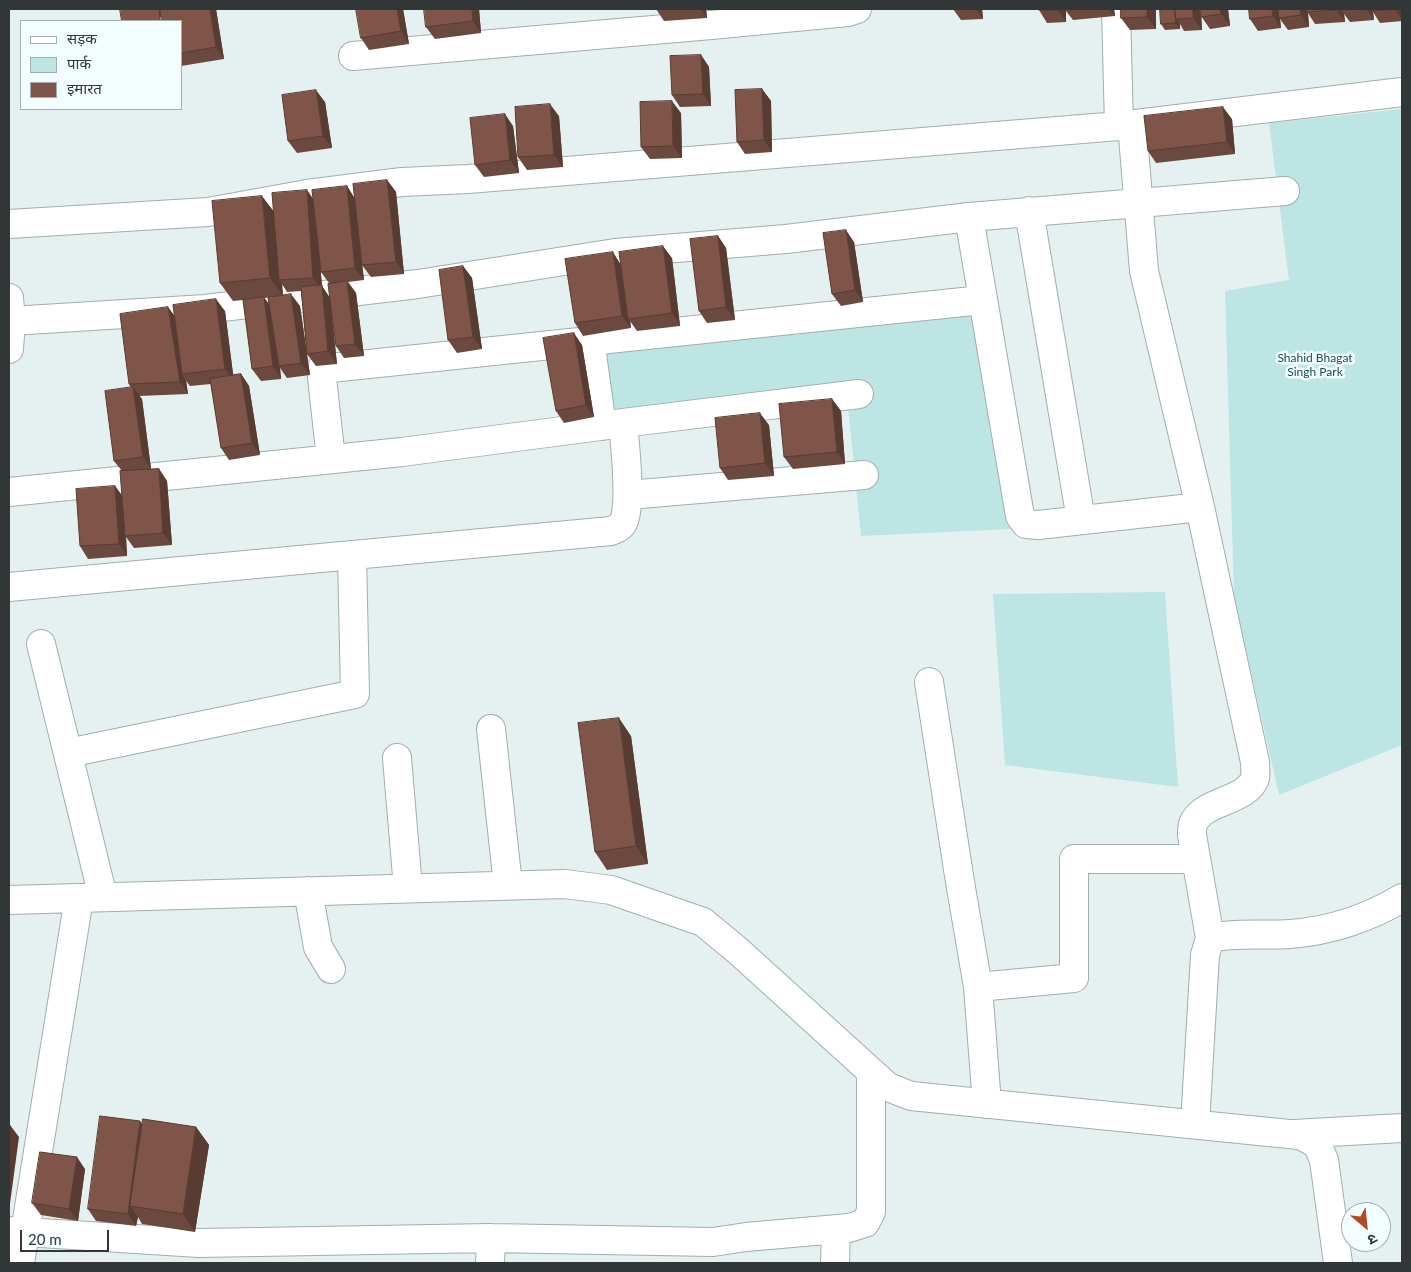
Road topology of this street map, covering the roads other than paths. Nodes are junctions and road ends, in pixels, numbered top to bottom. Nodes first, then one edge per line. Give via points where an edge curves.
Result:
1 (857, 9) edge
2 (1116, 9) edge
3 (353, 56) dead end
4 (1402, 92) edge
5 (1125, 125) junction
6 (1285, 191) dead end
7 (1137, 203) junction
8 (1029, 212) junction
9 (969, 217) junction
10 (9, 224) edge
11 (982, 300) junction
12 (10, 309) edge
13 (590, 340) junction
14 (9, 349) edge
15 (859, 394) dead end
16 (612, 424) junction
17 (331, 459) junction
18 (864, 475) dead end
19 (9, 492) edge
20 (628, 495) junction
21 (1200, 507) junction
22 (1081, 520) junction
23 (352, 555) junction
24 (9, 587) edge
25 (41, 644) dead end
26 (929, 682) dead end
27 (491, 729) dead end
28 (68, 753) junction
29 (397, 758) dead end
30 (1196, 859) junction
31 (508, 886) junction
32 (408, 888) junction
33 (308, 892) junction
34 (91, 898) junction
35 (1402, 898) edge
36 (9, 900) edge
37 (1210, 938) junction
38 (331, 970) dead end
39 (978, 987) junction
40 (871, 1072) junction
41 (987, 1104) junction
42 (1195, 1124) junction
43 (1402, 1128) edge
44 (1289, 1134) junction
45 (836, 1229) junction
46 (17, 1232) edge
47 (490, 1251) edge
48 (713, 1253) edge
49 (20, 1263) edge
50 (835, 1263) edge
51 (1338, 1263) edge

1 - 3 street via 711,26
2 - 5 street
4 - 5 street
5 - 7 street
5 - 10 street via 402,182 307,194 208,212
6 - 7 street
7 - 8 street
7 - 21 street via 1144,272
8 - 9 street
8 - 22 street
9 - 11 street
9 - 12 street via 786,239 615,254 418,284 205,309
11 - 13 street
11 - 22 street via 1020,516 1026,524
12 - 14 street
13 - 16 street
13 - 17 street via 321,368
15 - 16 street
16 - 17 street
16 - 20 street
17 - 19 street
18 - 20 street
20 - 23 street via 624,522 611,531
21 - 22 street
21 - 30 street via 1255,762 1254,778 1246,790 1197,817 1192,835
23 - 24 street
23 - 28 street via 355,694
25 - 28 street
26 - 39 street
27 - 31 street
28 - 34 street
29 - 32 street
30 - 37 street
30 - 39 street via 1074,859 1074,978
31 - 32 street
31 - 40 street via 565,884 611,890 703,922
32 - 33 street
33 - 34 street
33 - 38 street via 318,947
34 - 36 street
34 - 46 street
35 - 37 street via 1342,925 1291,934 1227,934
37 - 42 street via 1205,955
39 - 41 street
40 - 41 street via 888,1087 911,1096
40 - 45 street via 871,1212 866,1223
41 - 42 street
42 - 44 street
43 - 44 street
44 - 51 street via 1317,1144 1324,1160
45 - 48 street via 746,1237
45 - 50 street
46 - 47 street via 198,1243
46 - 49 street
47 - 48 street

